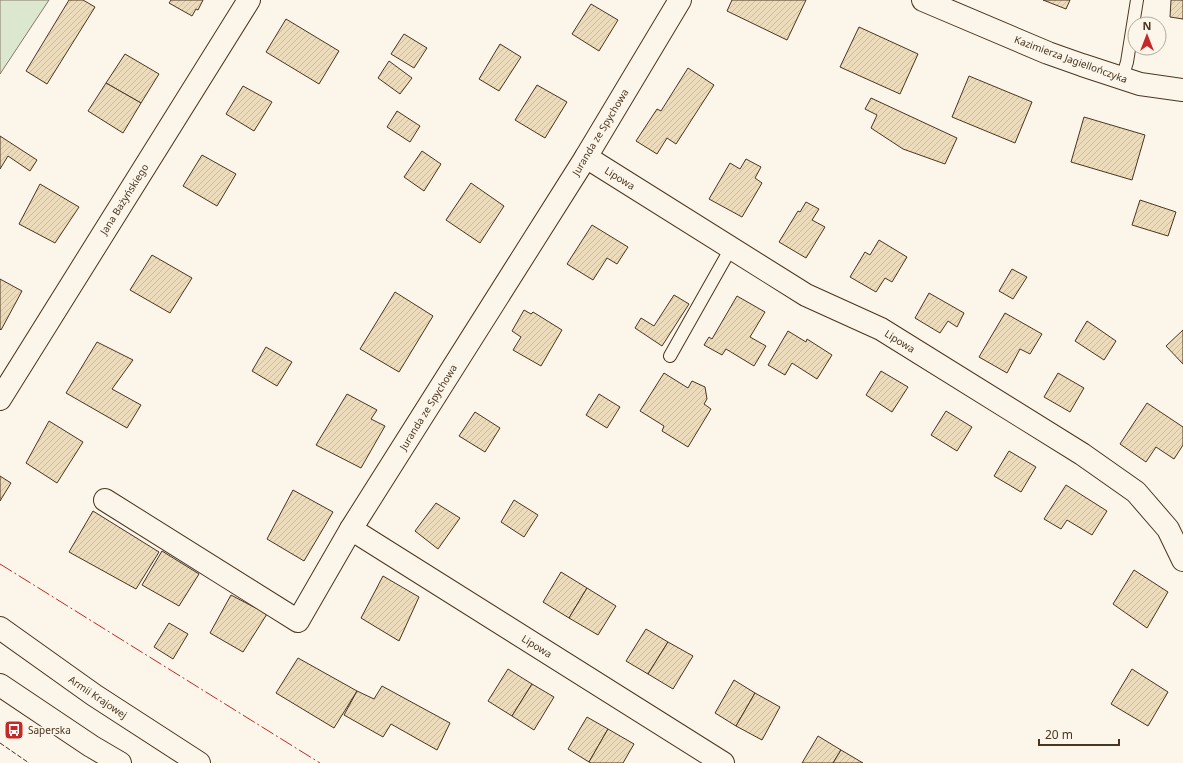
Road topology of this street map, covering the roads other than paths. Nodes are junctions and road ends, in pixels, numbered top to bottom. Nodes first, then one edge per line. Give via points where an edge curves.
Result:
1 (249, 0) edge
2 (680, 0) edge
3 (923, 0) edge
4 (1137, 0) edge
5 (962, 8) edge
6 (1122, 78) junction
7 (1183, 90) edge
8 (586, 157) junction
9 (731, 248) junction
10 (670, 356) dead end
11 (0, 399) edge
12 (104, 500) dead end
13 (351, 529) junction
14 (1183, 560) edge
15 (0, 628) edge
16 (0, 685) edge
17 (120, 763) edge
18 (199, 763) edge
19 (723, 763) edge

1 - 11 street, Jana Bażyńskiego
2 - 8 street, Juranda ze Spychowa
3 - 5 street, Kazimierza Jagiellończyka
4 - 6 lane
5 - 6 street, Kazimierza Jagiellończyka via 1048,53
6 - 7 street, Kazimierza Jagiellończyka via 1140,84
8 - 9 street, Lipowa
8 - 13 street, Juranda ze Spychowa
9 - 10 lane
9 - 14 street, Lipowa via 806,295 881,329 1082,454 1136,492 1168,529
12 - 13 street, Juranda ze Spychowa via 298,621
13 - 19 street, Lipowa
15 - 18 street, Armii Krajowej via 94,695
16 - 17 street

